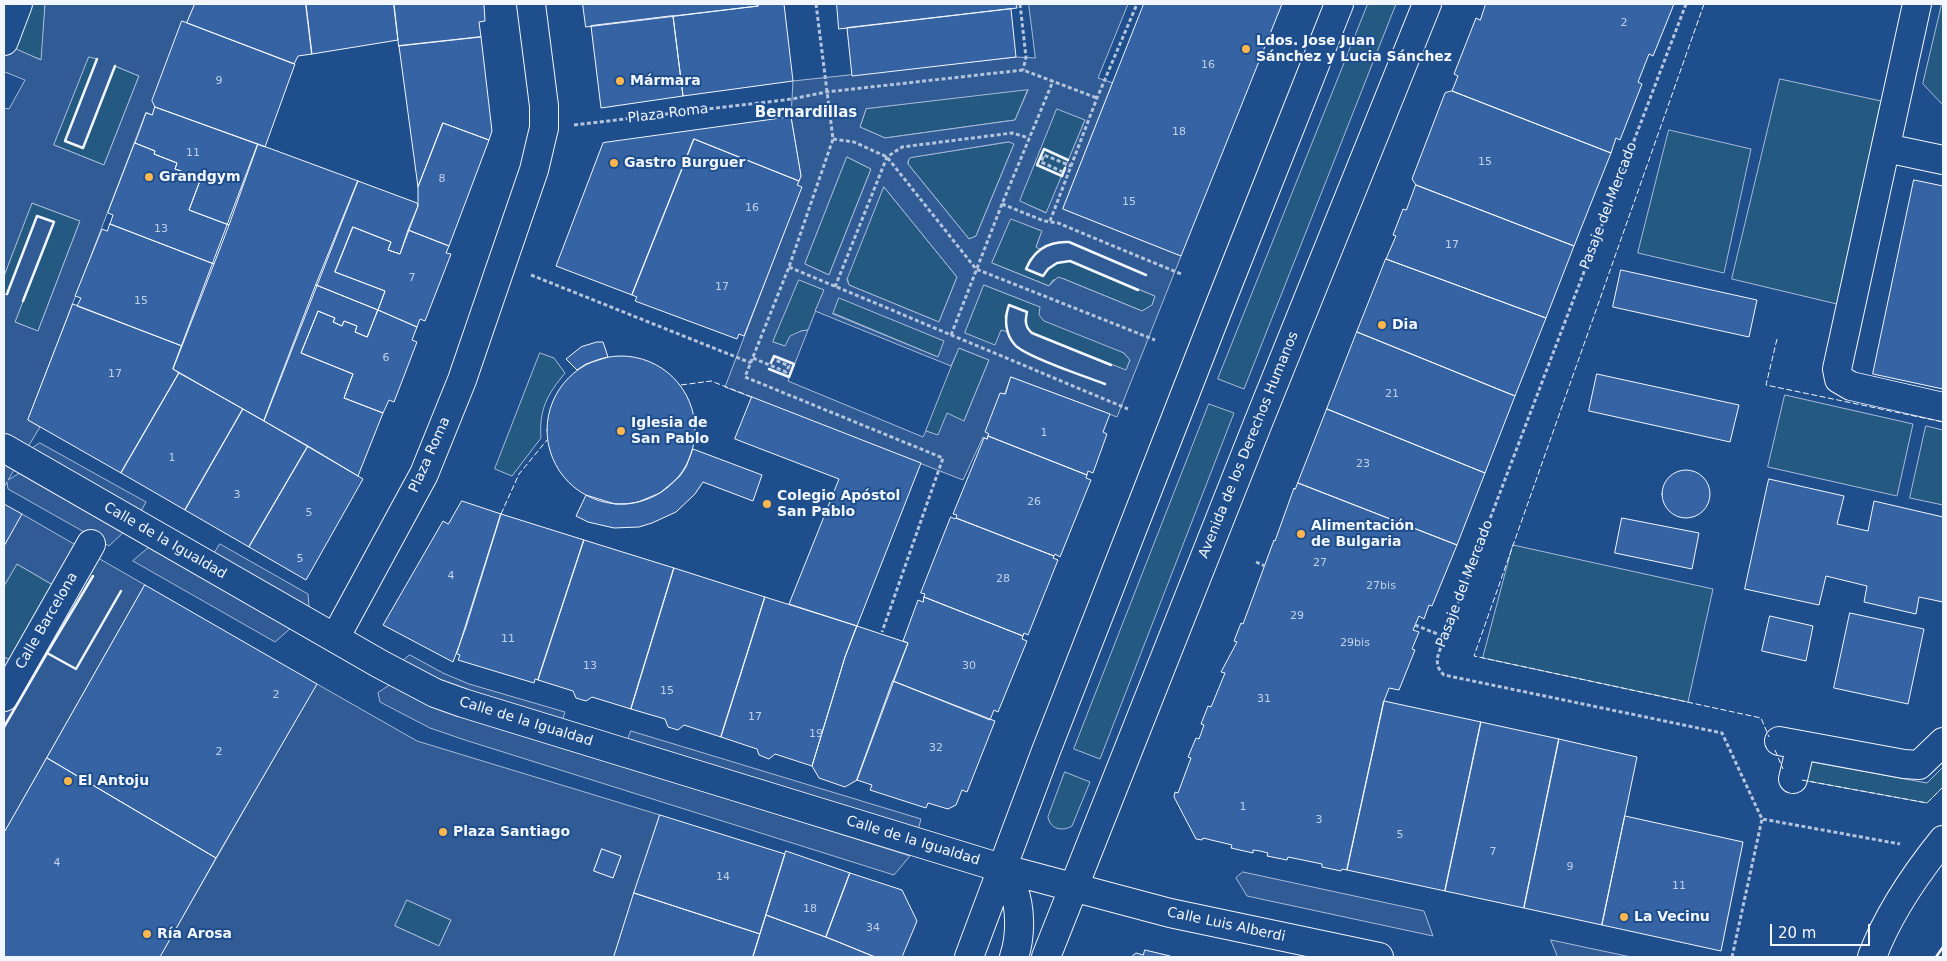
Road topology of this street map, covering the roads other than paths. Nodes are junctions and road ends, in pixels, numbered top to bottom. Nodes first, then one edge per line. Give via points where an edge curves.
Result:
1 (18, 4) edge
2 (531, 4) edge
3 (1339, 4) edge
4 (1427, 4) edge
5 (1918, 4) edge
6 (4, 41) edge
7 (1886, 148) junction
8 (1943, 160) edge
9 (1943, 407) edge
10 (4, 448) edge
11 (91, 544) dead end
12 (335, 638) junction
13 (4, 697) edge
14 (1943, 742) edge
15 (1793, 779) dead end
16 (1943, 840) edge
17 (1001, 868) junction
18 (1074, 888) junction
19 (969, 957) edge
20 (1014, 957) edge
21 (1046, 957) edge
22 (1379, 957) edge
23 (1872, 957) edge

1 - 6 street
2 - 12 street, Plaza Roma via 544,106 544,128 534,170 462,380 424,474
3 - 17 street
4 - 18 street, Avenida de los Derechos Humanos
5 - 7 street
7 - 8 street
7 - 9 street via 1837,370 1839,379 1851,386
10 - 12 street, Calle de la Igualdad
11 - 13 street, Calle Barcelona
12 - 17 street, Calle de la Igualdad via 435,693 463,703
14 - 15 street via 1919,764 1790,743
16 - 23 street via 1901,898
17 - 18 street
17 - 19 street
17 - 20 street via 1013,887 1019,908
18 - 21 street, Avenida de los Derechos Humanos
18 - 22 street, Calle Luis Alberdi via 1170,913

